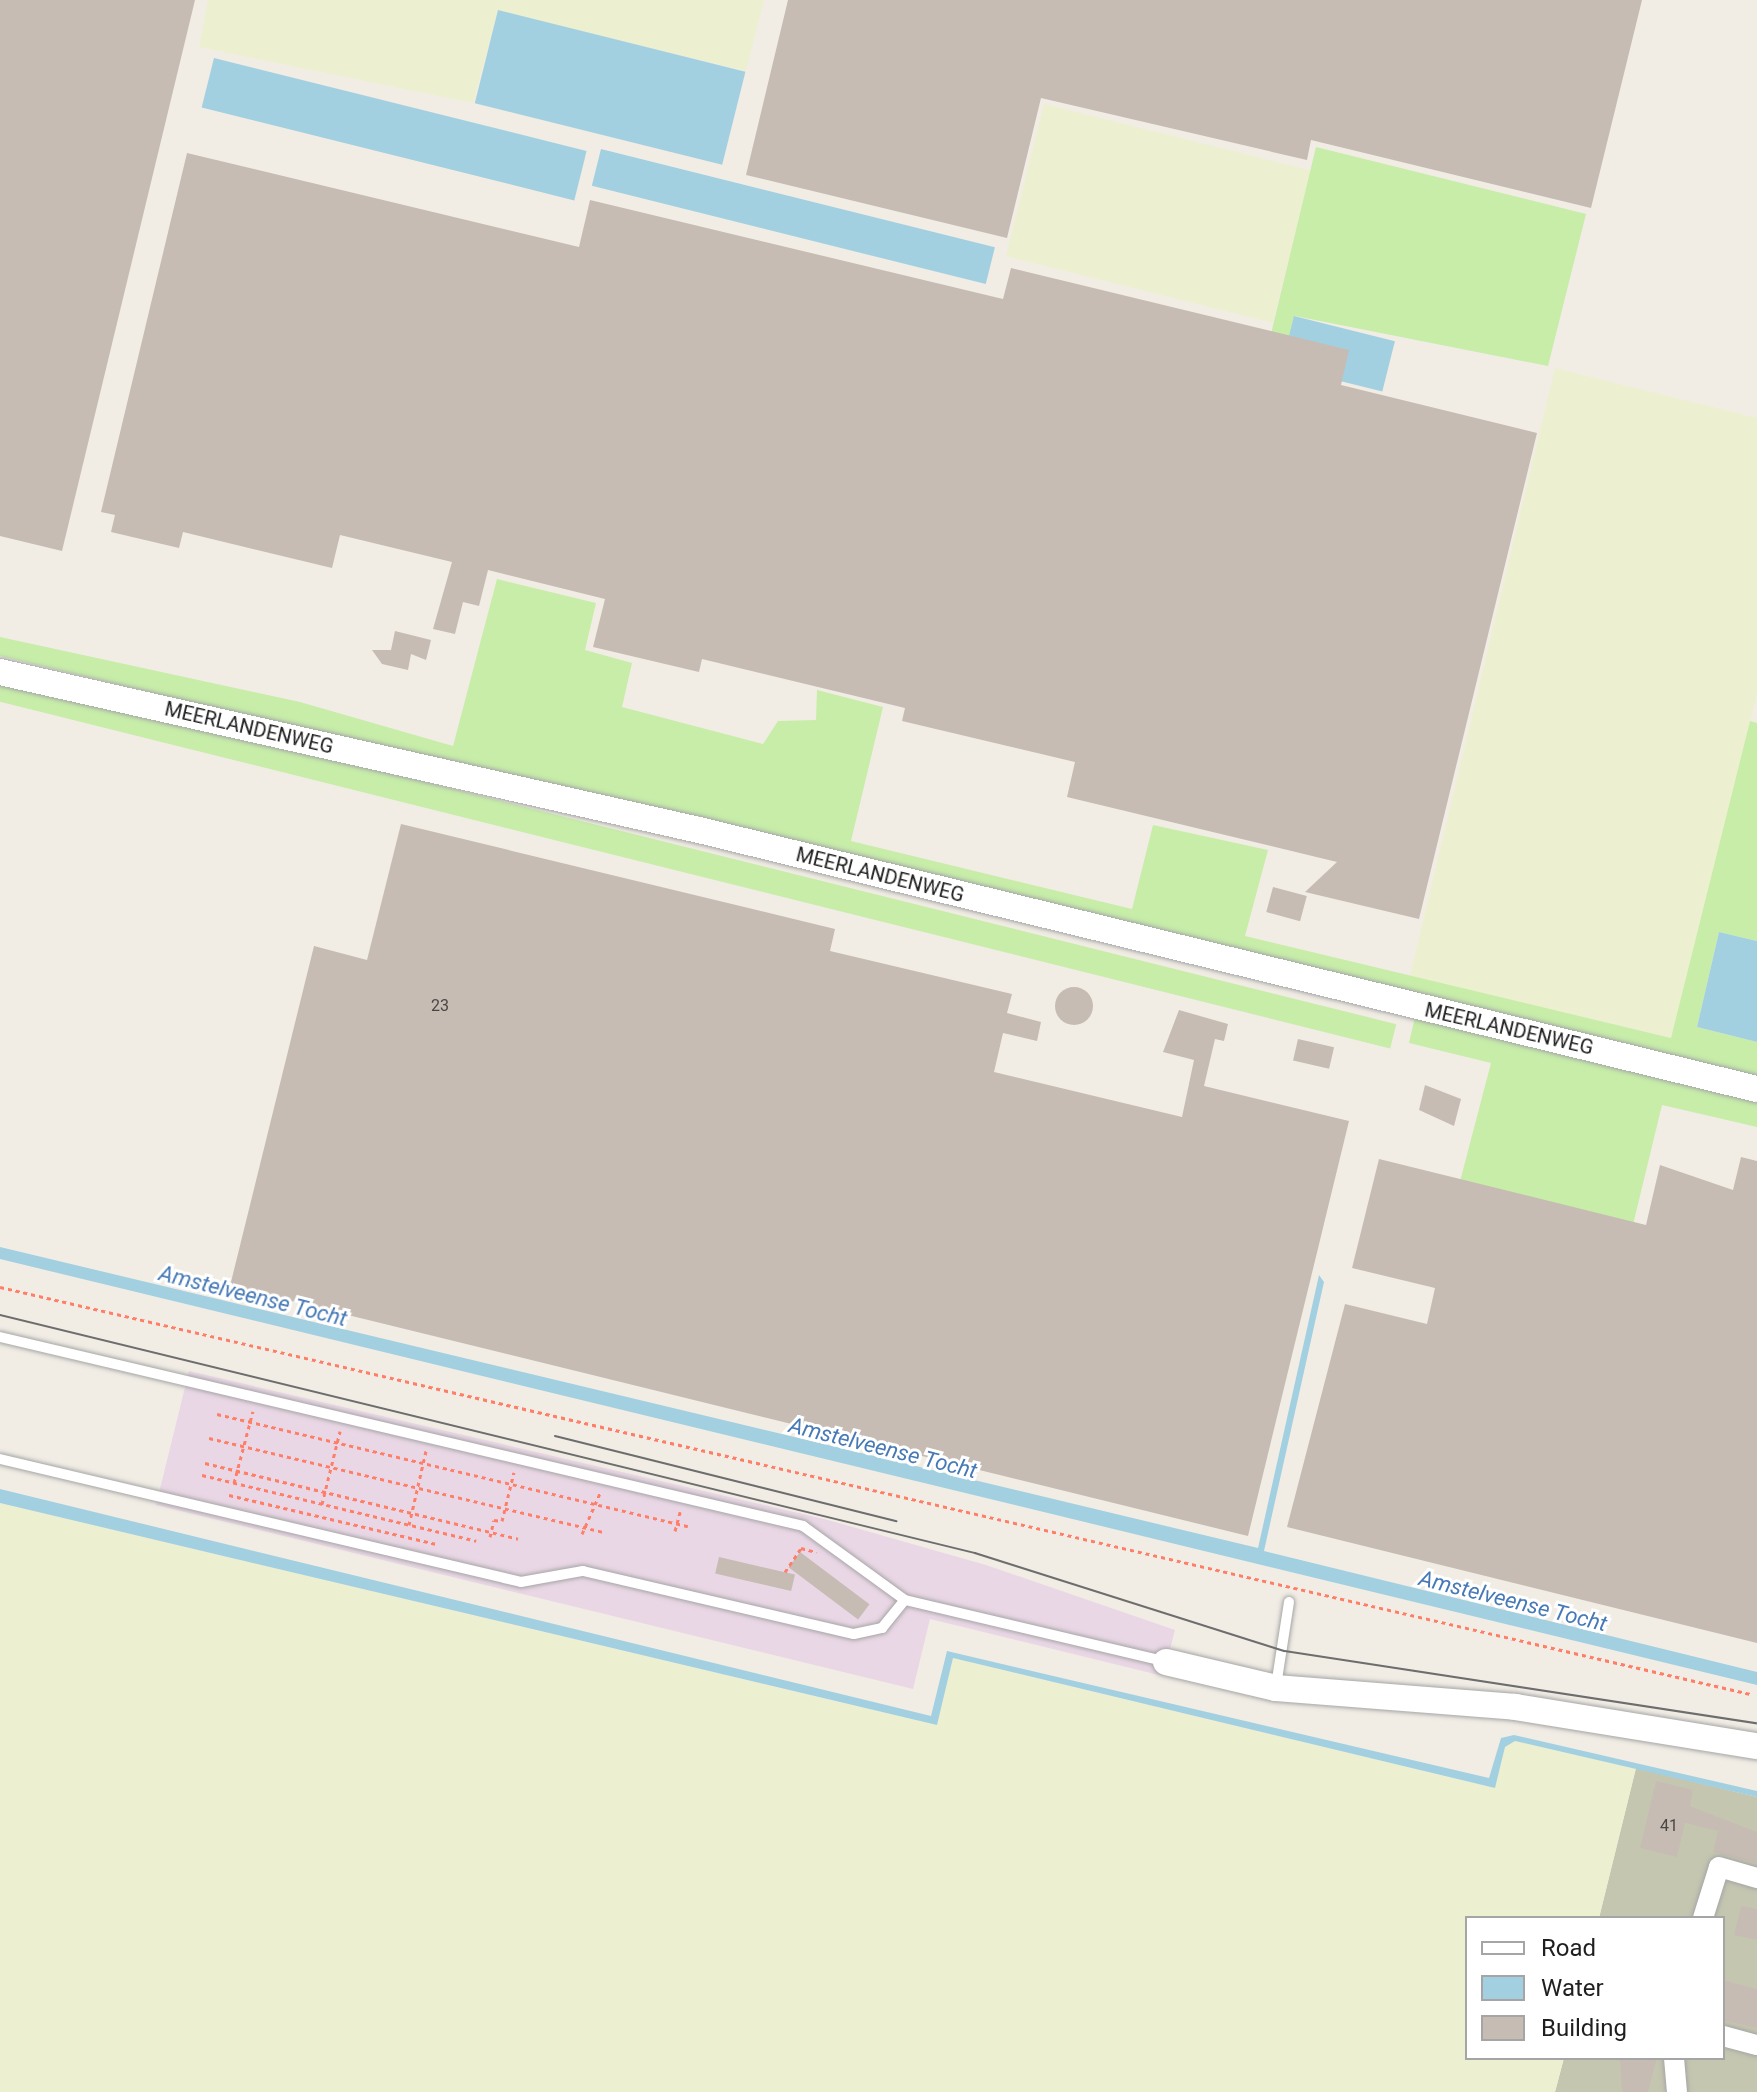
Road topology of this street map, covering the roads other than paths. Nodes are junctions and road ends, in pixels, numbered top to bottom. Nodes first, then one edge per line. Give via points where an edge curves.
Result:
1 (0, 672) edge
2 (1757, 1089) edge
3 (0, 1337) edge
4 (0, 1459) edge
5 (905, 1600) junction
6 (1289, 1602) dead end
7 (1166, 1662) joint
8 (1276, 1688) junction
9 (1757, 1746) edge
10 (1757, 1878) edge
11 (1704, 1916) edge
12 (1725, 2037) edge
13 (1757, 2045) edge
14 (1674, 2060) edge
15 (1677, 2092) edge

1 - 2 street, MEERLANDENWEG via 699,830
3 - 5 lane via 803,1526
4 - 5 lane via 521,1582 583,1571 854,1634 882,1628
5 - 7 lane
6 - 8 lane
7 - 8 street
8 - 9 street via 1515,1707
10 - 11 street via 1719,1867
12 - 13 street
14 - 15 street

